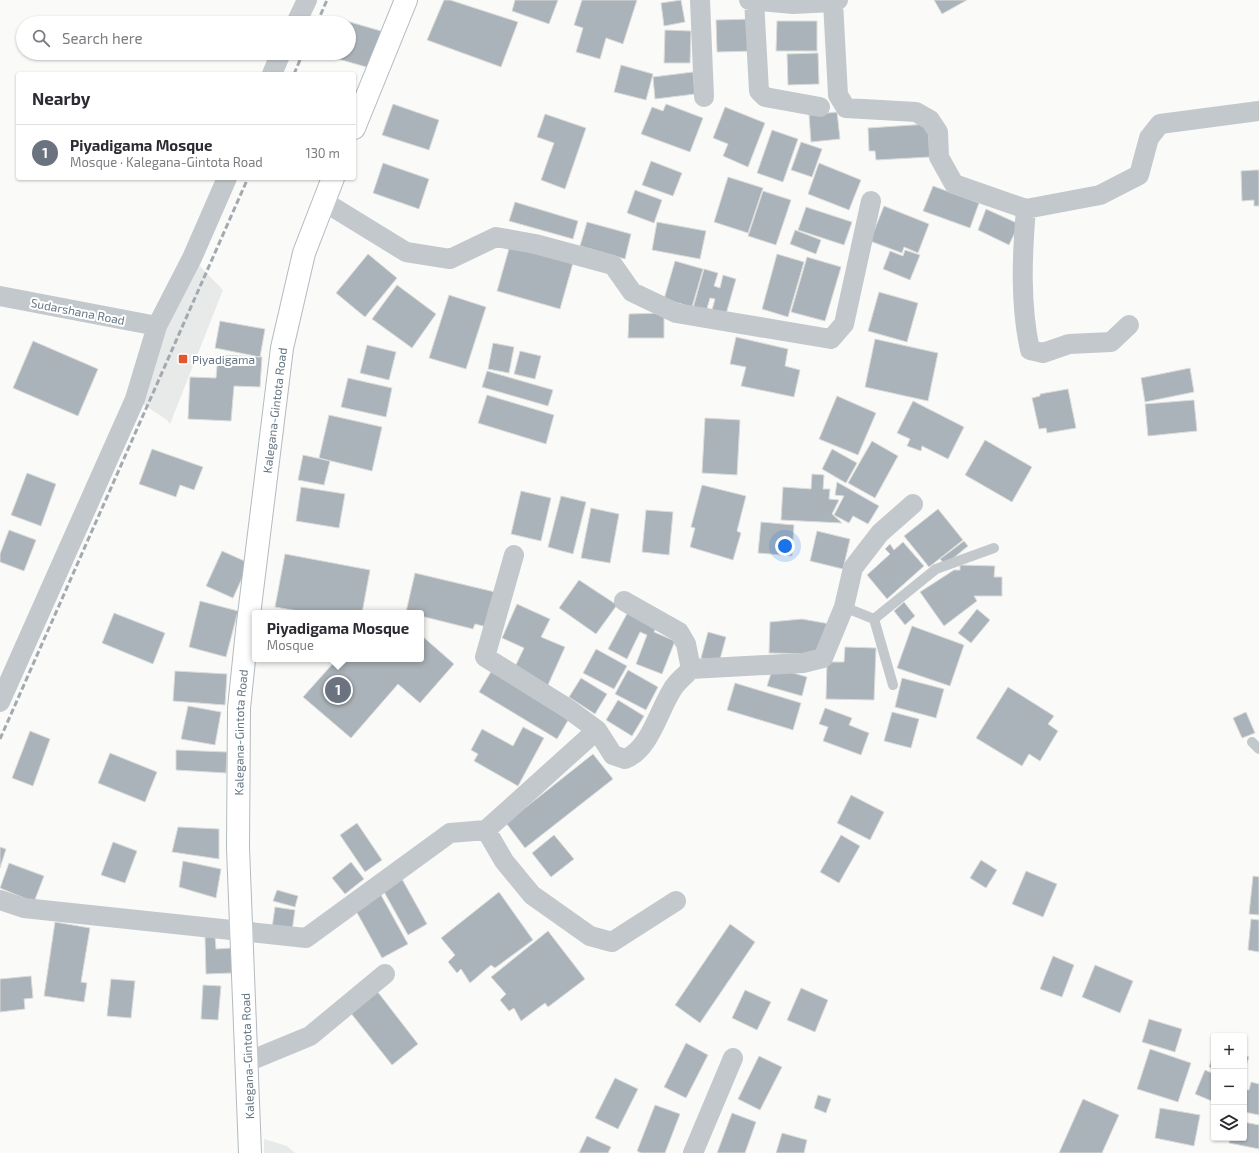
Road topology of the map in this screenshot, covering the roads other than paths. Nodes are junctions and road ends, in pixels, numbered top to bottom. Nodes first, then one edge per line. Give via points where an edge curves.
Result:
1 (307, 0) edge
2 (406, 0) edge
3 (700, 0) edge
4 (753, 0) edge
5 (836, 1) edge
6 (299, 16) edge
7 (278, 60) edge
8 (273, 72) edge
9 (704, 97) dead end
10 (820, 107) dead end
11 (1259, 112) edge
12 (356, 123) edge
13 (226, 180) edge
14 (332, 180) edge
15 (323, 201) junction
16 (871, 201) dead end
17 (1026, 209) junction
18 (0, 296) edge
19 (1129, 325) dead end
20 (157, 326) junction
21 (913, 504) dead end
22 (994, 548) dead end
23 (514, 555) dead end
24 (624, 601) dead end
25 (844, 607) junction
26 (874, 618) junction
27 (691, 669) junction
28 (893, 685) dead end
29 (0, 702) edge
30 (597, 730) junction
31 (486, 830) junction
32 (0, 900) edge
33 (676, 901) dead end
34 (242, 931) junction
35 (385, 974) dead end
36 (733, 1058) dead end
37 (247, 1062) junction
38 (250, 1153) edge
39 (693, 1153) edge

1 - 6 street
2 - 12 main road
3 - 9 street
4 - 5 street via 793,4
4 - 10 street via 759,91 765,97
5 - 17 street via 838,95 846,108 916,112 930,120 938,132 938,157 954,184
7 - 8 street
11 - 17 street via 1160,124 1149,138 1139,175 1100,195
13 - 20 street via 192,258
14 - 15 main road, Kalegana-Gintota Road
15 - 16 street via 406,252 450,259 496,237 535,244 613,265 632,292 676,313 831,339 844,324
15 - 34 main road, Kalegana-Gintota Road via 304,253 282,348 247,631 239,708 237,767
17 - 19 street via 1022,258 1030,350 1043,353 1069,344 1111,342
18 - 20 street, Sudarshana Road
20 - 29 street via 135,399
21 - 25 street via 880,533 853,568
22 - 26 lane via 936,569
23 - 30 street via 486,657 568,708
24 - 27 street via 678,632 686,644
25 - 26 lane
25 - 27 street via 823,658 803,663
26 - 28 lane
27 - 30 street via 672,689 651,731 635,755 625,759 613,755
30 - 31 street
31 - 33 street via 504,861 532,895 590,936 612,942
31 - 34 street via 450,833 306,938
32 - 34 street via 24,908
34 - 37 main road, Kalegana-Gintota Road
35 - 37 street via 310,1036
36 - 39 street
37 - 38 main road, Kalegana-Gintota Road

